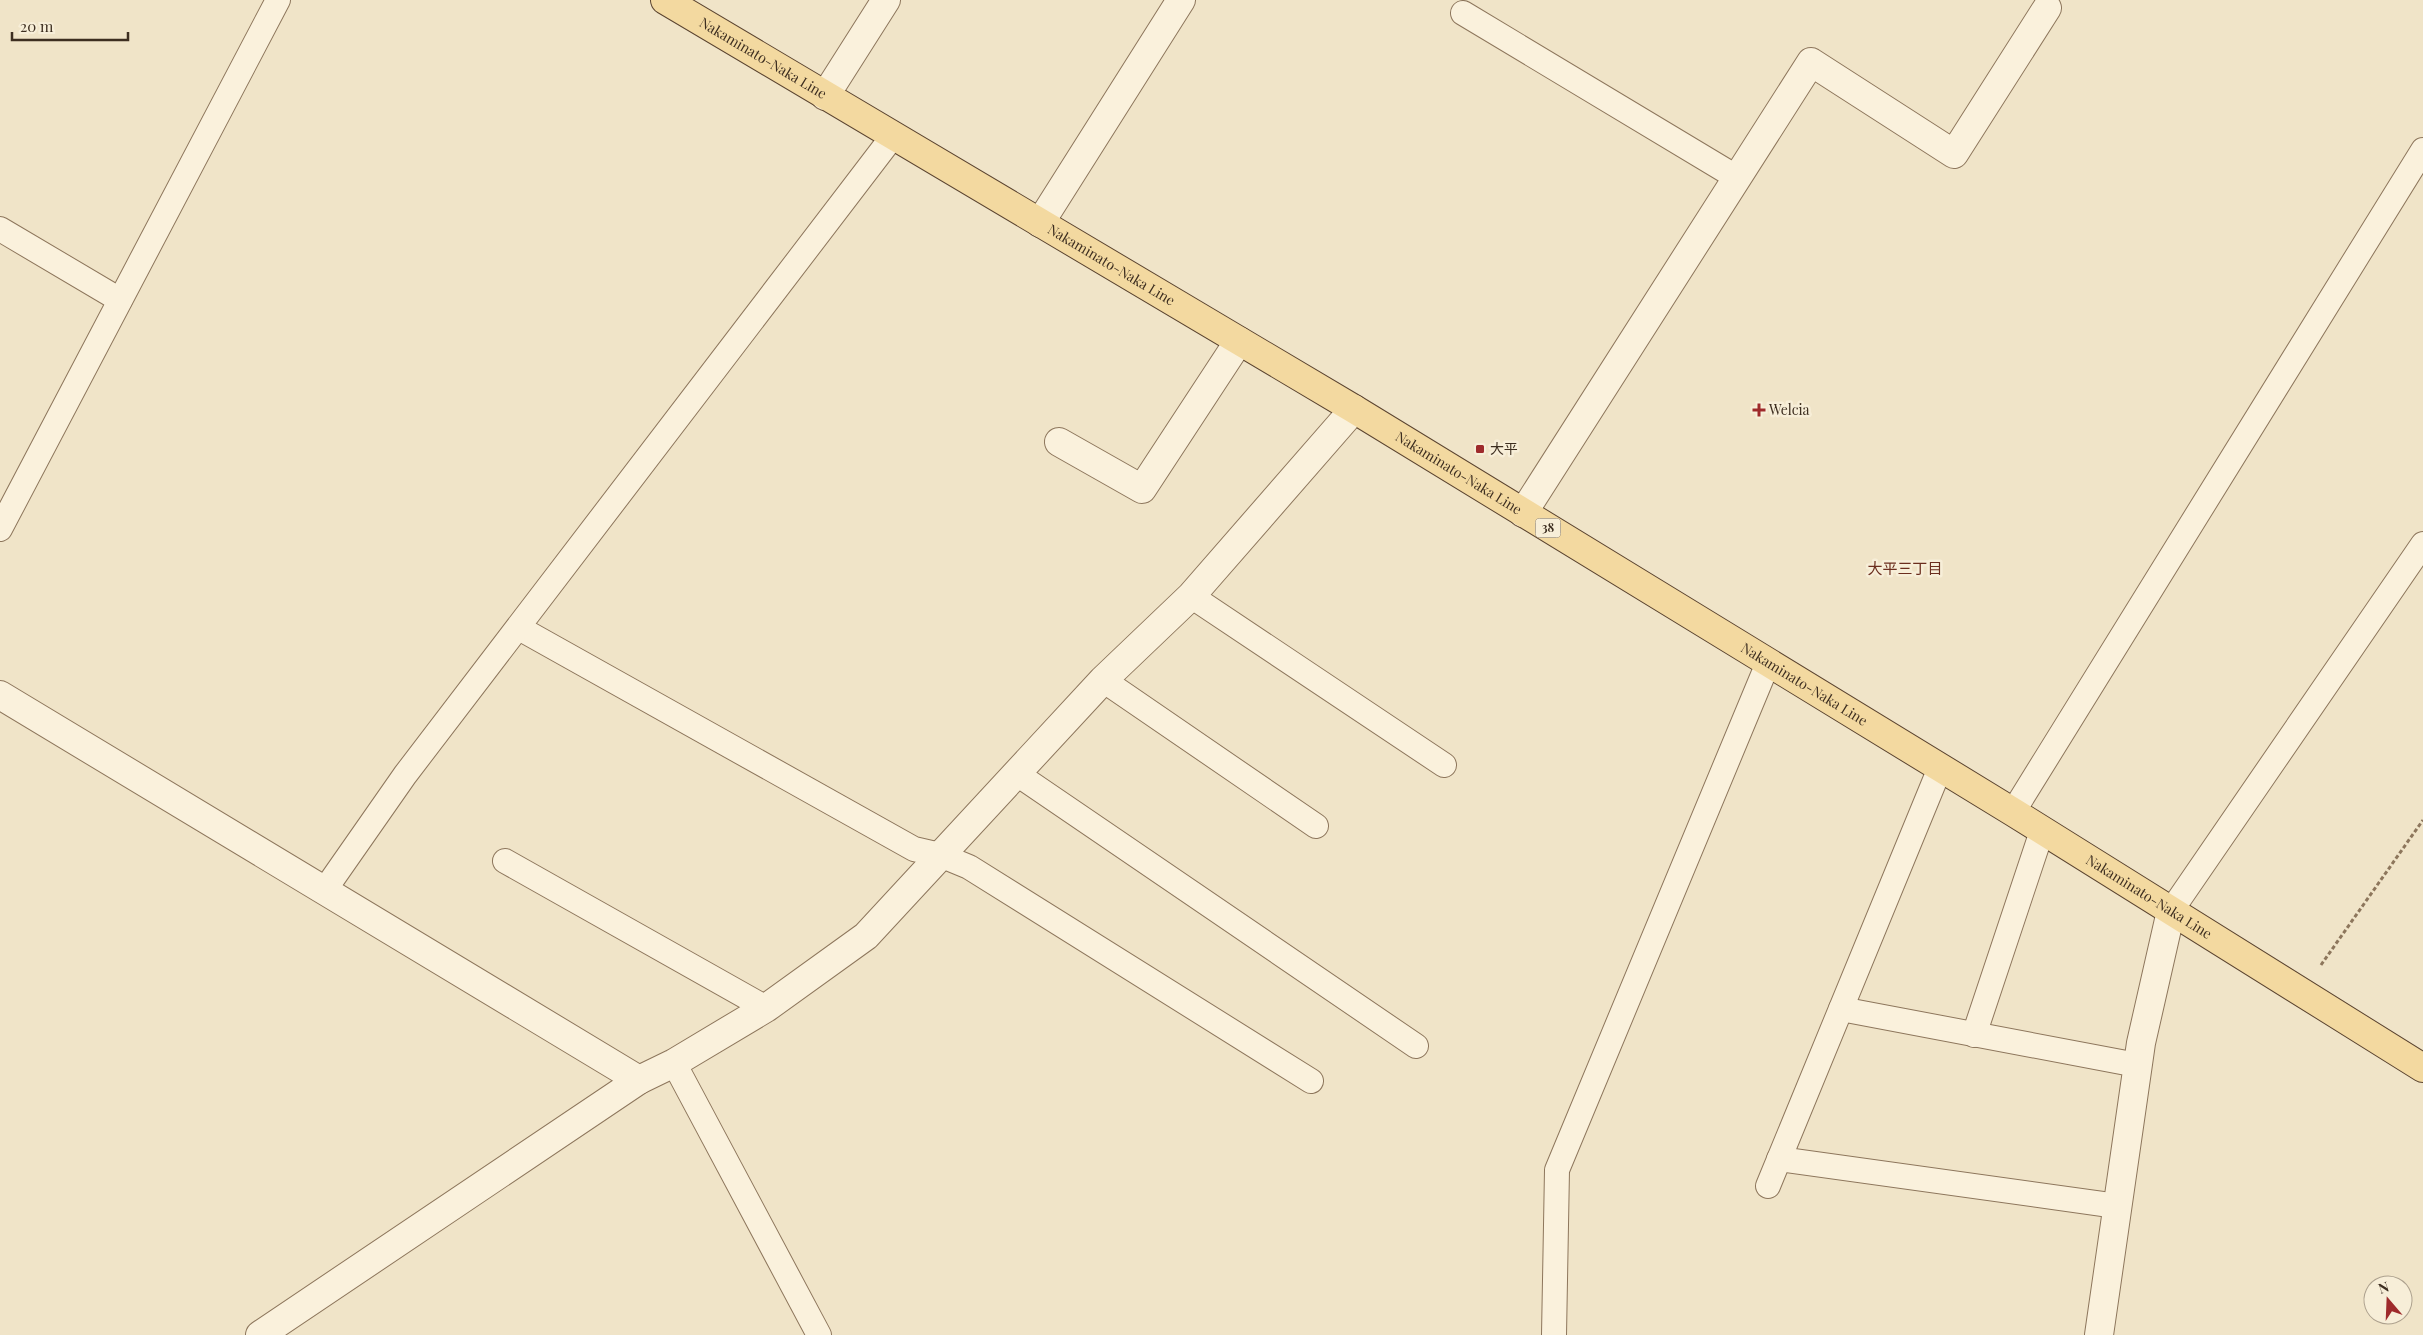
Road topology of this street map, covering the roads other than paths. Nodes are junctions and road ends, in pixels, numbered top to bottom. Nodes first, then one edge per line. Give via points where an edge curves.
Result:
1 (278, 0) edge
2 (665, 0) edge
3 (886, 0) edge
4 (1182, 0) edge
5 (2047, 8) dead end
6 (1463, 13) dead end
7 (825, 96) junction
8 (893, 136) junction
9 (2423, 150) edge
10 (1736, 177) junction
11 (1040, 224) junction
12 (0, 229) edge
13 (120, 300) junction
14 (1239, 341) junction
15 (1354, 409) junction
16 (1059, 442) dead end
17 (1523, 513) junction
18 (0, 529) edge
19 (2423, 544) edge
20 (1191, 596) junction
21 (519, 628) junction
22 (1768, 663) junction
23 (1103, 680) junction
24 (0, 695) edge
25 (1444, 765) dead end
26 (1940, 768) junction
27 (1017, 774) junction
28 (2013, 812) junction
29 (1316, 826) dead end
30 (2042, 830) junction
31 (940, 854) junction
32 (505, 861) dead end
33 (324, 892) junction
34 (2171, 910) junction
35 (766, 1008) junction
36 (1841, 1009) junction
37 (1974, 1034) junction
38 (1416, 1046) dead end
39 (674, 1063) junction
40 (2137, 1065) junction
41 (2423, 1068) edge
42 (639, 1080) junction
43 (1311, 1081) dead end
44 (1779, 1159) junction
45 (1768, 1186) dead end
46 (2117, 1206) junction
47 (260, 1335) edge
48 (819, 1335) edge
49 (1554, 1335) edge
50 (2099, 1335) edge

1 - 13 lane
2 - 7 main road, Nakaminato-Naka Line / 38
3 - 7 street
4 - 11 street
5 - 10 street via 1954,154 1812,62
6 - 10 lane
7 - 8 main road, Nakaminato-Naka Line / 38
8 - 11 main road, Nakaminato-Naka Line / 38
8 - 21 lane
9 - 28 lane
10 - 17 street
11 - 14 main road, Nakaminato-Naka Line / 38
12 - 13 lane
13 - 18 lane
14 - 15 main road, Nakaminato-Naka Line / 38
14 - 16 street via 1142,489
15 - 17 main road, Nakaminato-Naka Line / 38
15 - 20 street
17 - 22 main road, Nakaminato-Naka Line / 38
19 - 34 lane
20 - 23 street
20 - 25 lane
21 - 31 lane via 914,849
21 - 33 lane via 405,775
22 - 26 main road, Nakaminato-Naka Line / 38
22 - 49 lane via 1557,1170
23 - 27 street
23 - 29 lane
24 - 33 street
26 - 28 main road, Nakaminato-Naka Line / 38
26 - 36 lane
27 - 31 street
27 - 38 lane
28 - 30 main road, Nakaminato-Naka Line / 38
30 - 34 main road, Nakaminato-Naka Line / 38
30 - 37 lane
31 - 35 street via 866,936
31 - 43 lane via 968,867
32 - 35 lane
33 - 42 street
34 - 40 street
34 - 41 main road, Nakaminato-Naka Line / 38
35 - 39 street
36 - 37 lane
36 - 44 lane
37 - 40 lane
39 - 42 street
39 - 48 lane
40 - 46 street
42 - 47 street
44 - 45 lane
44 - 46 lane
46 - 50 street

